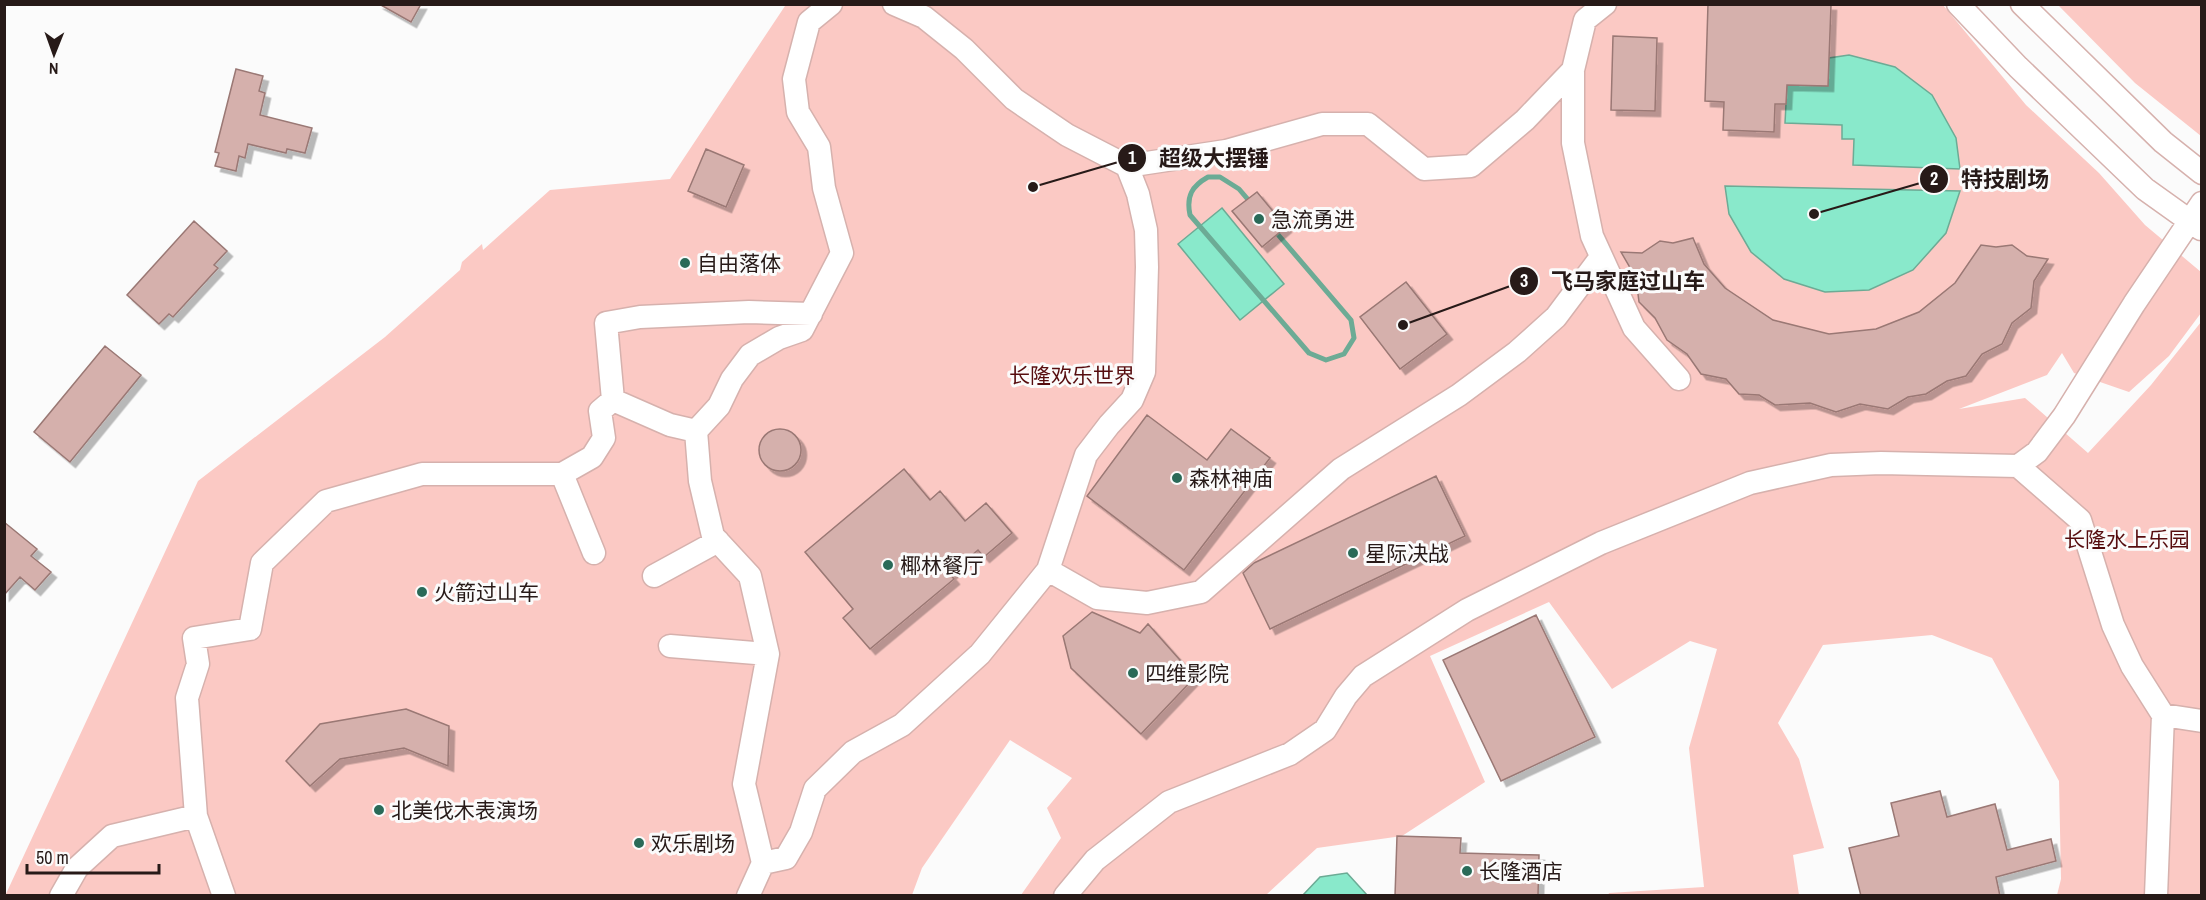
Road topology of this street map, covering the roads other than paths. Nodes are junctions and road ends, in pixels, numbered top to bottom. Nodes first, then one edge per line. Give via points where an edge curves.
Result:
1 (831, 4) edge
2 (894, 4) edge
3 (1605, 4) edge
4 (1958, 4) edge
5 (2022, 4) edge
6 (1573, 70) junction
7 (1127, 166) junction
8 (2202, 174) edge
9 (2197, 218) edge
10 (1601, 257) junction
11 (811, 314) junction
12 (1679, 379) dead end
13 (613, 400) junction
14 (696, 431) junction
15 (2018, 466) junction
16 (562, 474) junction
17 (718, 541) junction
18 (594, 553) dead end
19 (1048, 570) junction
20 (654, 576) dead end
21 (670, 646) dead end
22 (768, 654) junction
23 (2163, 715) junction
24 (2202, 721) edge
25 (196, 816) junction
26 (763, 863) junction
27 (61, 896) edge
28 (224, 896) edge
29 (748, 896) edge
30 (1065, 896) edge
31 (2156, 896) edge

1 - 11 street via 809,22 795,79 798,112 819,147 824,188 842,253
2 - 7 street via 924,16 1014,99 1067,135
3 - 6 street via 1586,20
4 - 9 street via 2145,189
5 - 8 street via 2154,134
6 - 7 street via 1525,120 1471,166 1424,170 1368,124 1322,124 1226,151
6 - 10 street via 1573,143 1592,236
7 - 19 street via 1146,230 1144,372 1132,400 1086,456
9 - 15 street via 2064,416 2037,452
10 - 12 street via 1634,328
10 - 19 street via 1556,317 1517,352 1450,401 1341,469 1201,592 1147,603 1097,598
11 - 13 street via 749,312 640,317 606,323
11 - 14 street via 802,330 750,355 719,406
13 - 14 street via 670,425
13 - 16 street via 600,411 604,438 592,457
14 - 17 street via 700,481 713,536
15 - 23 street via 2080,520 2113,625 2132,666
15 - 30 street via 1831,465 1750,483 1601,543 1467,610 1363,676 1325,730 1290,754 1168,802 1095,860
16 - 18 street
16 - 25 street via 422,474 326,501 262,563 250,629 194,638 198,664 187,698
17 - 20 street
17 - 22 street via 750,576
19 - 26 street via 980,654 902,725 853,752 815,789 801,832 786,858
21 - 22 street
22 - 26 street via 744,784
23 - 24 street
23 - 31 street
25 - 27 street via 112,836 77,868
25 - 28 street
26 - 29 street

